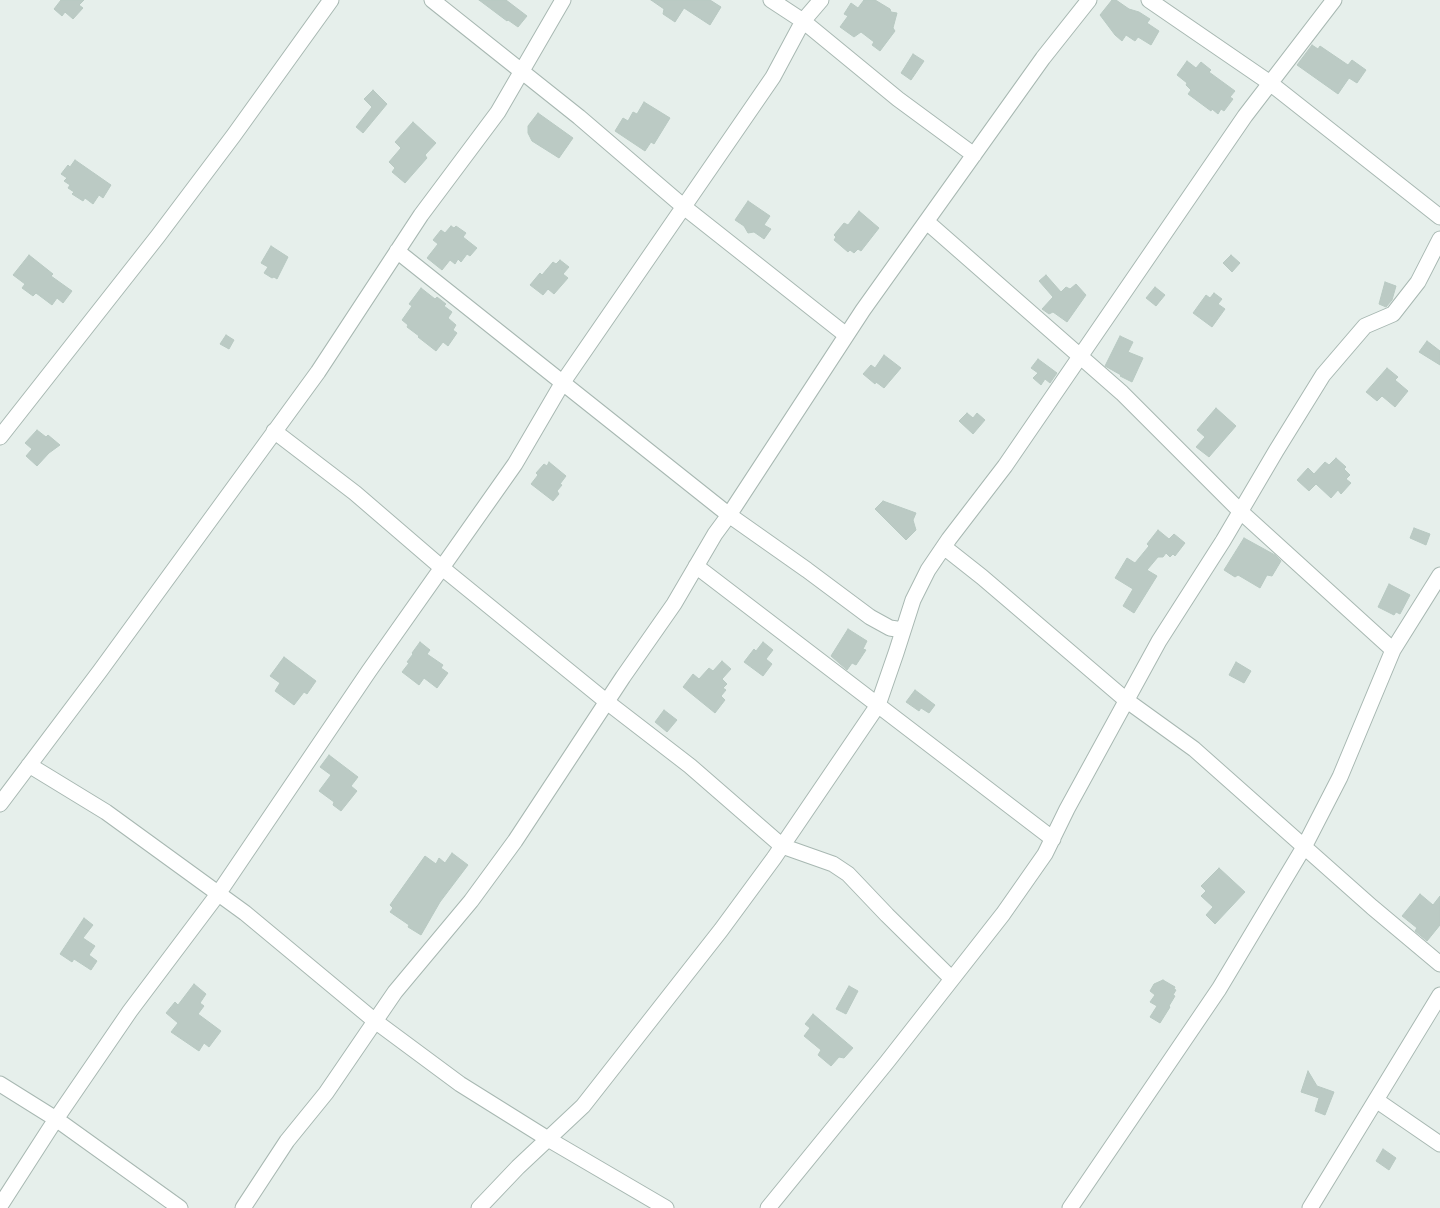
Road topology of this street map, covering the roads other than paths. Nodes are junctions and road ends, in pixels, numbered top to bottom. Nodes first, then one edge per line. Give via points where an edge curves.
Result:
1 (331, 0) edge
2 (432, 0) edge
3 (563, 0) edge
4 (771, 0) edge
5 (821, 0) edge
6 (1089, 0) edge
7 (1149, 0) edge
8 (1334, 0) edge
9 (803, 21) junction
10 (521, 72) junction
11 (1270, 82) junction
12 (974, 155) junction
13 (684, 207) junction
14 (1440, 218) edge
15 (927, 222) junction
16 (1440, 239) edge
17 (397, 251) junction
18 (846, 335) junction
19 (1080, 357) junction
20 (563, 382) junction
21 (274, 431) junction
22 (0, 437) edge
23 (1240, 511) junction
24 (729, 515) junction
25 (944, 547) junction
26 (696, 566) junction
27 (441, 567) junction
28 (1440, 575) edge
29 (903, 630) junction
30 (1393, 650) junction
31 (1126, 700) junction
32 (607, 702) junction
33 (878, 705) junction
34 (29, 765) junction
35 (0, 804) edge
36 (1052, 839) junction
37 (782, 846) junction
38 (1304, 847) junction
39 (218, 894) junction
40 (1440, 964) edge
41 (952, 979) junction
42 (1440, 994) edge
43 (375, 1021) junction
44 (0, 1084) edge
45 (1376, 1100) junction
46 (56, 1119) junction
47 (548, 1139) junction
48 (1440, 1144) edge
49 (0, 1206) edge
50 (180, 1208) edge
51 (243, 1208) edge
52 (479, 1208) edge
53 (666, 1208) edge
54 (768, 1208) edge
55 (1070, 1208) edge
56 (1310, 1208) edge

1 - 22 street via 170,220
2 - 10 street
3 - 10 street
4 - 9 street
5 - 9 street
6 - 12 street
7 - 11 street
8 - 11 street
9 - 12 street via 898,99
9 - 13 street via 773,77
10 - 13 street via 579,116
10 - 17 street via 498,112
11 - 14 street
11 - 19 street
12 - 15 street
13 - 18 street
13 - 20 street
15 - 18 street
15 - 19 street
16 - 23 street via 1418,282 1393,314 1365,326 1323,375
17 - 20 street
17 - 21 street via 318,372
18 - 24 street
19 - 23 street via 1122,393
19 - 25 street
20 - 24 street
20 - 27 street via 514,464
21 - 27 street via 355,493
21 - 34 street
23 - 30 street
23 - 31 street
24 - 26 street
24 - 29 street via 870,617 890,628
25 - 29 street via 913,600
25 - 31 street
26 - 32 street
26 - 33 street
27 - 32 street
27 - 39 street
28 - 30 street
29 - 33 street
30 - 38 street via 1340,777
31 - 36 street
31 - 38 street via 1194,749
32 - 37 street via 690,766
32 - 43 street via 504,856
33 - 36 street
33 - 37 street
34 - 35 street
34 - 39 street via 106,812
36 - 41 street via 1003,914
37 - 41 street via 833,864 848,874
37 - 47 street via 721,930 583,1106
38 - 40 street
38 - 55 street via 1219,989
39 - 43 street
39 - 46 street via 130,1011
41 - 54 street
42 - 45 street
43 - 47 street via 460,1084
43 - 51 street via 326,1093 287,1141
44 - 46 street
45 - 48 street
45 - 56 street
46 - 49 street
46 - 50 street
47 - 52 street
47 - 53 street

